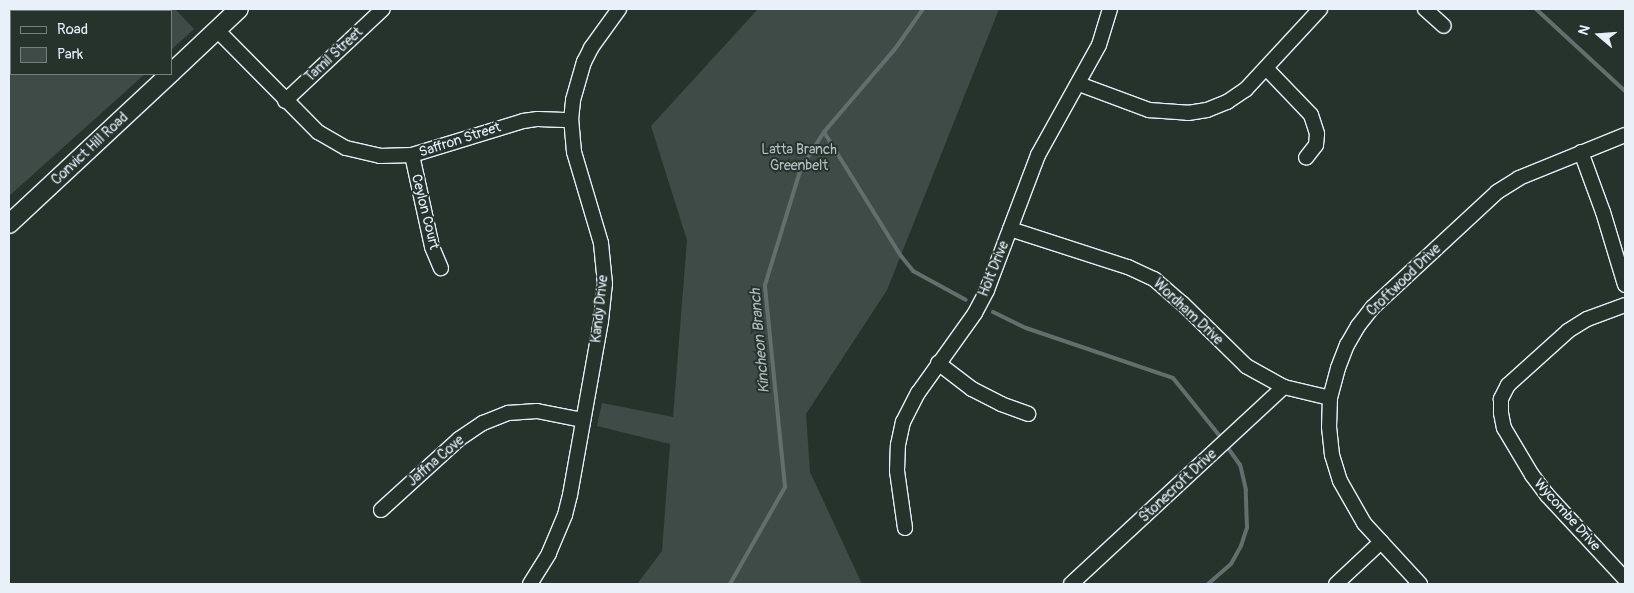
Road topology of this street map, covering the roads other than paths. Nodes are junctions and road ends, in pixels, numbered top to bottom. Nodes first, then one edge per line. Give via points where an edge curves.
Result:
1 (239, 9) edge
2 (383, 9) edge
3 (619, 9) edge
4 (1110, 9) edge
5 (1320, 9) edge
6 (1425, 9) edge
7 (1444, 26) dead end
8 (217, 30) junction
9 (1266, 68) junction
10 (172, 72) edge
11 (169, 75) edge
12 (1078, 84) junction
13 (286, 101) junction
14 (571, 120) junction
15 (1625, 135) edge
16 (1581, 152) junction
17 (412, 155) junction
18 (1306, 158) dead end
19 (9, 224) edge
20 (1010, 229) junction
21 (441, 268) dead end
22 (1625, 285) edge
23 (1625, 304) edge
24 (938, 363) junction
25 (1284, 387) junction
26 (1330, 398) junction
27 (1028, 414) dead end
28 (583, 420) junction
29 (381, 510) dead end
30 (905, 528) dead end
31 (1381, 542) junction
32 (1625, 579) edge
33 (530, 584) edge
34 (1071, 584) edge
35 (1336, 584) edge
36 (1420, 584) edge

1 - 8 street, Convict Hill Road
2 - 13 street, Tamil Street
3 - 14 street, Kandy Drive via 601,31 584,62
4 - 12 street, Holt Drive via 1098,45
5 - 9 street
6 - 7 street
8 - 10 street, Convict Hill Road
8 - 13 street, Saffron Street
9 - 12 street via 1246,89 1227,102 1188,113 1149,110
9 - 18 street via 1311,115 1317,134 1316,145
11 - 19 street, Convict Hill Road
12 - 20 street, Holt Drive via 1038,155
13 - 17 street, Saffron Street via 318,132 346,148 380,156
14 - 17 street, Saffron Street via 523,121
14 - 28 street, Kandy Drive via 574,152 600,243 605,284
15 - 16 street, Croftwood Drive
16 - 22 street
16 - 26 street, Croftwood Drive via 1520,178 1497,192 1373,307 1347,345
17 - 21 street, Ceylon Court via 432,247
20 - 24 street, Holt Drive via 975,314
20 - 25 street, Wordham Drive via 1128,266 1154,279 1246,366
23 - 32 street, Wycombe Drive via 1587,319 1568,332 1508,385 1501,399 1504,428 1532,476
24 - 27 street via 972,389
24 - 30 street, Holt Drive via 903,422 898,446 896,471
25 - 26 street, Wordham Drive
25 - 34 street, Stonecroft Drive
26 - 31 street, Croftwood Drive via 1332,455 1340,481 1364,523
28 - 29 street, Jaffna Cove via 538,411 508,413 483,423 459,439
28 - 33 street, Kandy Drive via 565,515 549,553
31 - 35 street
31 - 36 street, Croftwood Drive

